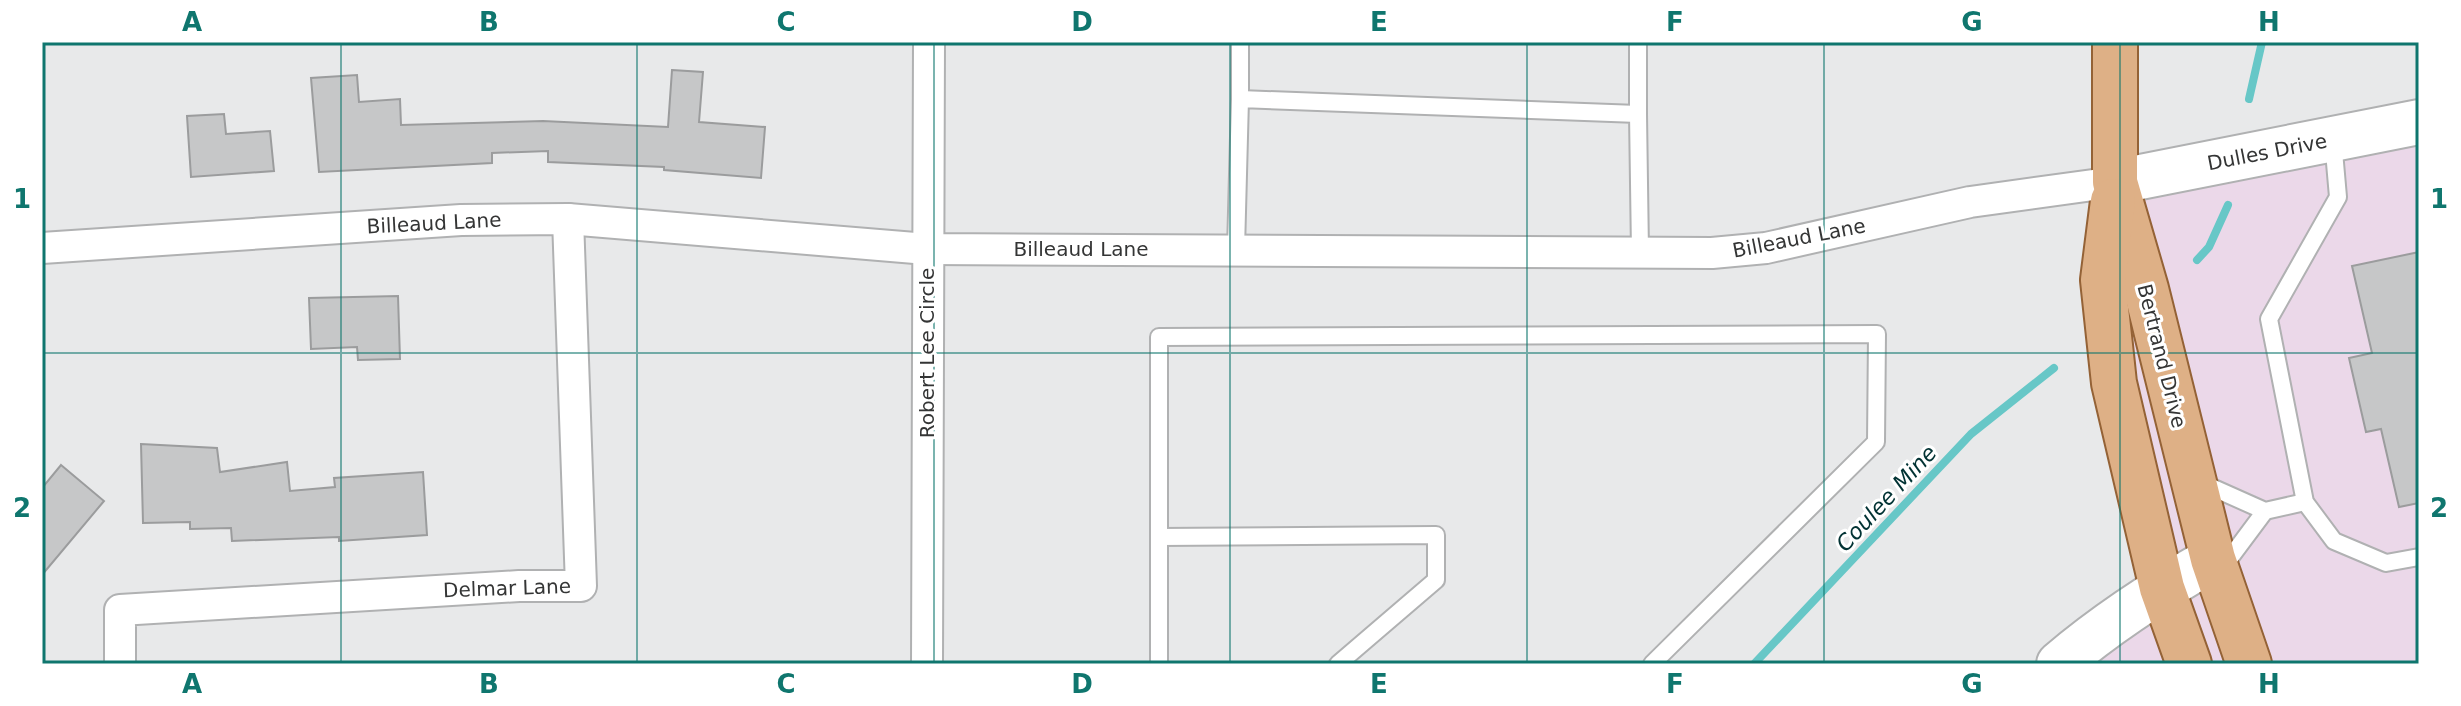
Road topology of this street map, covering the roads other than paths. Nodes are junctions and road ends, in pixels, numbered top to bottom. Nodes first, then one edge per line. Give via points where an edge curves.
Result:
1 (929, 42) edge
2 (1240, 42) edge
3 (1638, 42) edge
4 (2115, 42) edge
5 (1240, 99) junction
6 (1638, 114) junction
7 (2419, 122) edge
8 (2333, 139) junction
9 (2115, 182) junction
10 (568, 219) junction
11 (42, 248) edge
12 (927, 249) junction
13 (1236, 249) junction
14 (1640, 252) junction
15 (2191, 479) junction
16 (2305, 502) junction
17 (2265, 511) junction
18 (1159, 537) junction
19 (2419, 557) edge
20 (2215, 567) junction
21 (2162, 588) junction
22 (120, 664) edge
23 (927, 664) edge
24 (1159, 664) edge
25 (1338, 664) edge
26 (1652, 664) edge
27 (2059, 664) edge
28 (2189, 664) edge
29 (2249, 664) edge

1 - 12 street, Robert Lee Circle
2 - 5 lane
3 - 6 lane
4 - 9 main road, Bertrand Drive
5 - 6 lane
5 - 13 lane
6 - 14 lane
7 - 8 street, Dulles Drive
8 - 9 street, Dulles Drive
8 - 16 lane via 2338,197 2269,319
9 - 14 street, Billeaud Lane via 1970,202 1766,248
9 - 15 main road, Bertrand Drive
9 - 21 main road, Bertrand Drive via 2103,280 2114,383
10 - 11 street, Billeaud Lane via 461,220
10 - 12 street, Billeaud Lane
10 - 22 street, Delmar Lane via 581,586 120,610
12 - 13 street, Billeaud Lane
12 - 23 street, Robert Lee Circle
13 - 14 street, Billeaud Lane
15 - 17 lane
15 - 20 main road, Bertrand Drive
16 - 17 lane
16 - 19 lane via 2334,541 2386,563
17 - 20 lane
18 - 24 lane
18 - 25 lane via 1436,535 1436,580
18 - 26 lane via 1159,337 1877,334 1876,442
20 - 21 street
20 - 29 main road, Bertrand Drive
21 - 27 street
21 - 28 main road, Bertrand Drive

